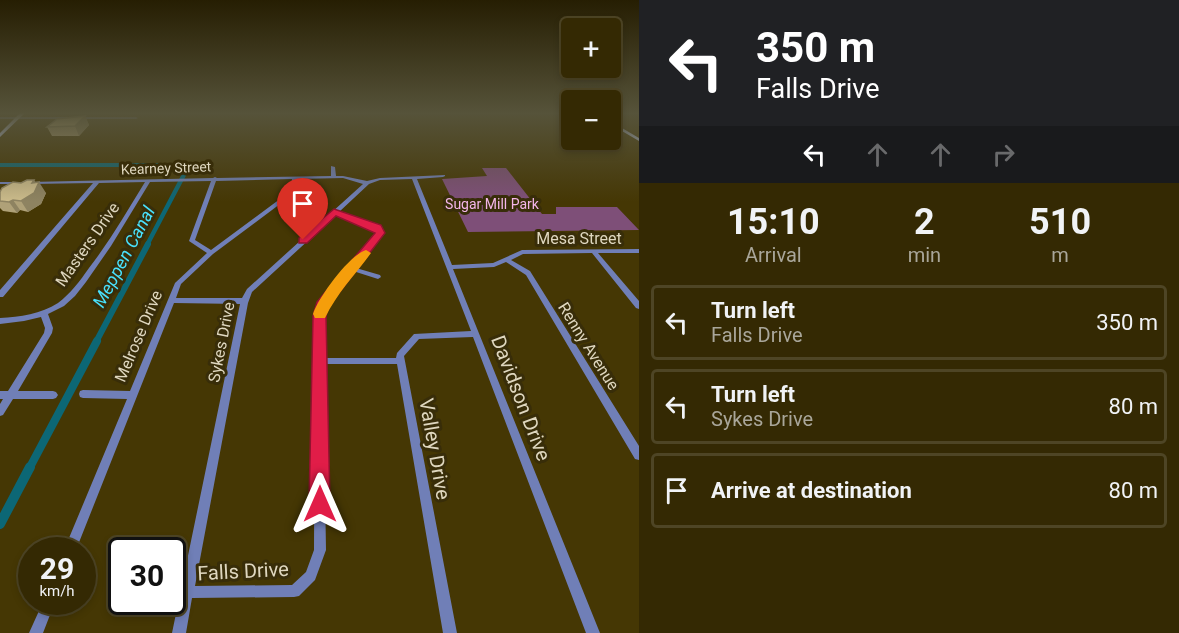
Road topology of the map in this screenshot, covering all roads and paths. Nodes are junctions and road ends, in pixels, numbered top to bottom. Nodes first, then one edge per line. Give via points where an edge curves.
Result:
1 (333, 167) dead end
2 (443, 176) dead end
3 (334, 177) junction
4 (414, 177) junction
5 (215, 178) junction
6 (295, 178) junction
7 (149, 180) junction
8 (97, 182) junction
9 (0, 183) edge
10 (368, 183) junction
11 (414, 203) dead end
12 (425, 203) junction
13 (259, 205) dead end
14 (270, 208) junction
15 (334, 212) junction
16 (593, 251) junction
17 (639, 251) edge
18 (212, 253) junction
19 (507, 260) junction
20 (451, 267) junction
21 (353, 269) junction
22 (378, 277) dead end
23 (0, 295) edge
24 (171, 300) junction
25 (244, 301) junction
26 (639, 306) edge
27 (44, 313) junction
28 (0, 321) edge
29 (476, 334) junction
30 (319, 361) junction
31 (400, 361) junction
32 (83, 394) dead end
33 (4, 395) edge
34 (53, 395) dead end
35 (131, 395) junction
36 (0, 412) edge
37 (639, 455) edge
38 (75, 537) edge
39 (188, 592) junction
40 (44, 615) edge
41 (36, 633) edge
42 (179, 633) edge
43 (450, 633) edge
44 (593, 633) edge

1 - 3 street
2 - 4 street
3 - 6 street, Kearney Street
3 - 10 street, Kearney Street
4 - 10 street
4 - 12 street, Davidson Drive
5 - 6 street, Kearney Street
5 - 7 street, Kearney Street
5 - 18 street via 192,241
6 - 14 street, Melrose Drive via 293,189
7 - 8 street, Kearney Street
7 - 27 street, Masters Drive via 79,287
8 - 9 street, Kearney Street
8 - 23 street
10 - 15 street, Sykes Drive
11 - 12 street
12 - 20 street, Davidson Drive
13 - 14 street
14 - 18 street, Melrose Drive
15 - 21 street, Falls Drive via 379,230 375,242
15 - 25 street, Sykes Drive via 260,279
16 - 17 street, Mesa Street
16 - 19 street, Mesa Street via 522,252
16 - 26 street
18 - 24 street, Melrose Drive via 178,283
19 - 20 street, Mesa Street via 480,267
19 - 37 street, Renny Avenue via 528,273
20 - 29 street, Davidson Drive
21 - 22 street
21 - 30 street, Falls Drive via 322,306
24 - 25 street
24 - 35 street, Melrose Drive
25 - 39 street, Sykes Drive
27 - 28 street
27 - 33 street via 48,333
29 - 31 street via 417,336 403,350
29 - 44 street, Davidson Drive
30 - 31 street
30 - 39 street, Falls Drive via 320,550 311,576 294,591
31 - 43 street, Valley Drive
32 - 35 street
33 - 34 street
33 - 36 street
35 - 38 street, Melrose Drive
39 - 42 street, Sykes Drive
40 - 41 street

